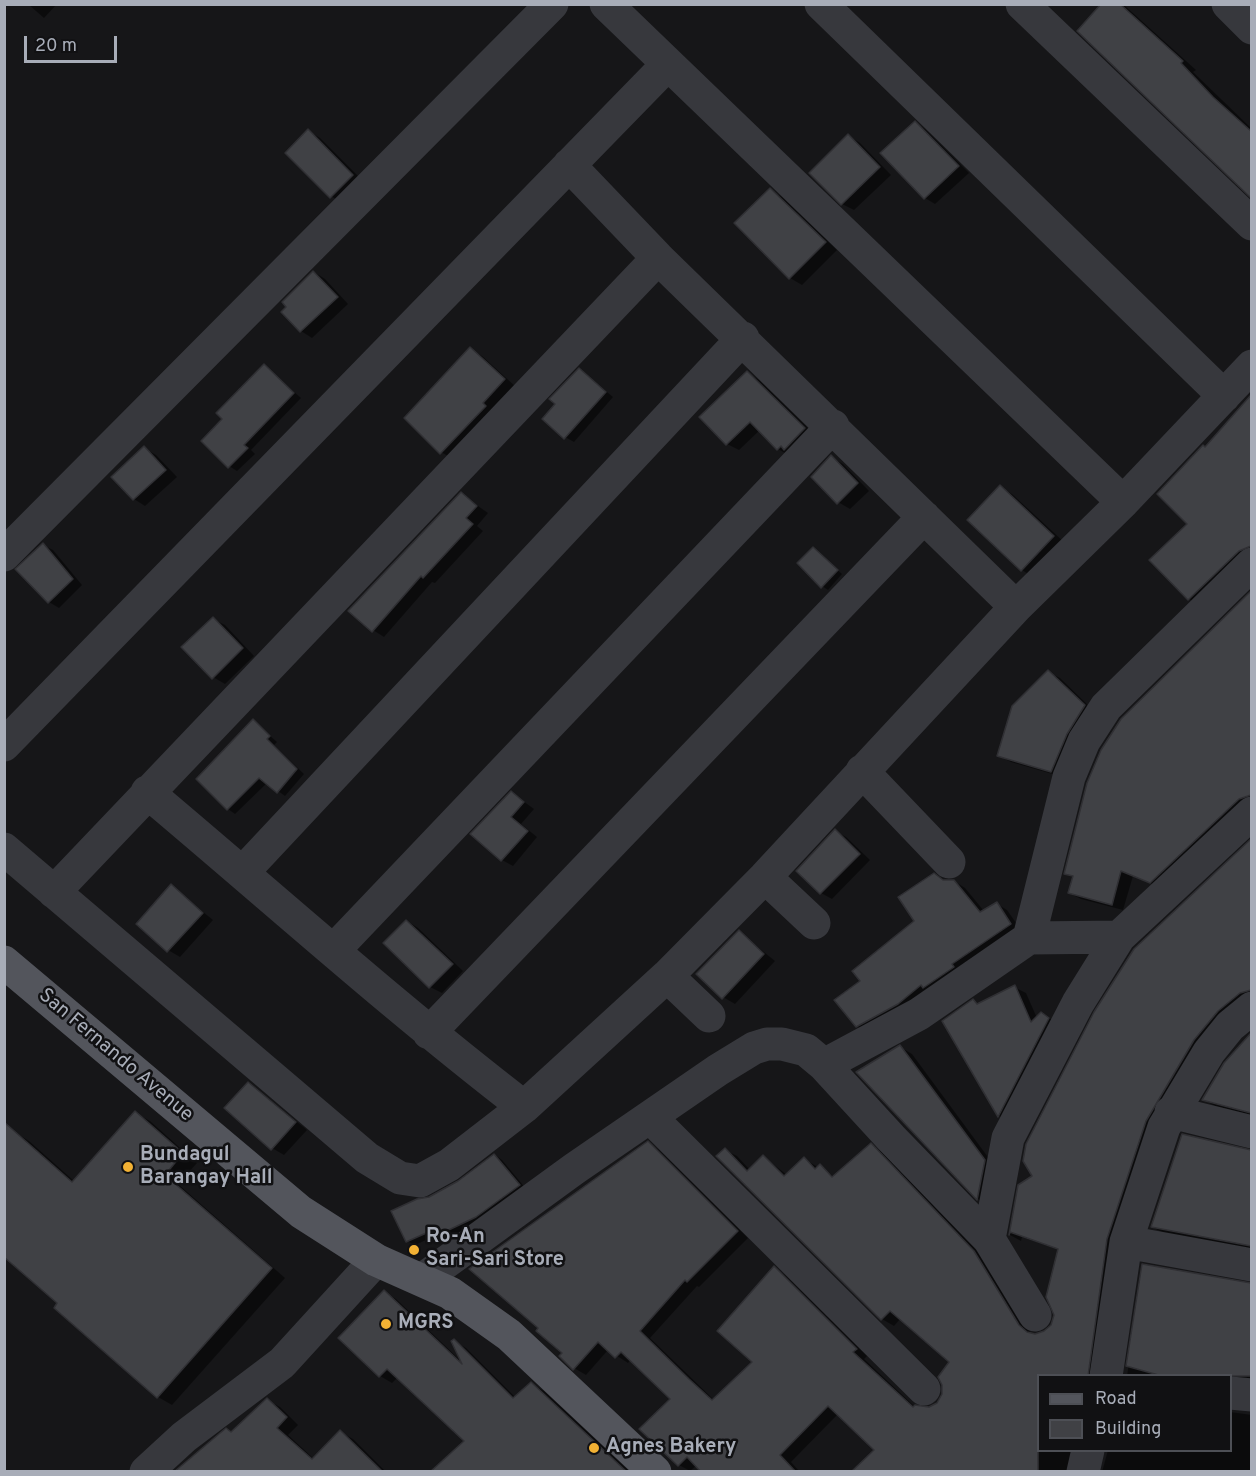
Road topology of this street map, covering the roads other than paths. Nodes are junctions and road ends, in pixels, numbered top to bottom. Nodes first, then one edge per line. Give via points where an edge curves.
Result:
1 (552, 4) edge
2 (606, 4) edge
3 (821, 4) edge
4 (1022, 4) edge
5 (1228, 4) edge
6 (1251, 28) edge
7 (668, 64) junction
8 (569, 165) junction
9 (1251, 224) edge
10 (658, 258) junction
11 (743, 338) junction
12 (1251, 366) edge
13 (1224, 396) junction
14 (833, 426) junction
15 (1123, 501) junction
16 (924, 517) junction
17 (4, 555) edge
18 (1251, 564) edge
19 (1016, 607) junction
20 (4, 745) edge
21 (862, 771) junction
22 (147, 792) junction
23 (1251, 813) edge
24 (4, 849) edge
25 (949, 862) dead end
26 (243, 873) junction
27 (765, 877) junction
28 (54, 892) junction
29 (814, 923) dead end
30 (1119, 937) junction
31 (1029, 938) junction
32 (334, 950) junction
33 (4, 962) edge
34 (667, 976) junction
35 (1251, 1008) edge
36 (709, 1016) dead end
37 (429, 1033) junction
38 (824, 1065) junction
39 (524, 1107) junction
40 (1171, 1112) junction
41 (650, 1117) junction
42 (1251, 1132) edge
43 (989, 1239) junction
44 (1126, 1242) junction
45 (376, 1260) junction
46 (1251, 1265) edge
47 (423, 1280) junction
48 (1035, 1315) dead end
49 (1115, 1374) edge
50 (924, 1389) dead end
51 (1232, 1393) edge
52 (1251, 1395) edge
53 (1088, 1452) edge
54 (146, 1472) edge
55 (655, 1472) edge
56 (1083, 1472) edge

1 - 17 street
2 - 7 street
3 - 13 street
4 - 9 street
5 - 6 street
7 - 8 street
7 - 15 street
8 - 10 street
8 - 20 street
10 - 11 street
10 - 22 street
11 - 14 street
11 - 26 street
12 - 13 street
13 - 15 street
14 - 16 street
14 - 32 street
15 - 19 street
16 - 19 street
16 - 37 street
18 - 31 street via 1106,707 1084,741 1070,777
19 - 21 street
21 - 25 street
21 - 27 street
22 - 26 street
22 - 28 street
23 - 30 street
24 - 28 street
26 - 32 street
27 - 29 street
27 - 34 street
28 - 39 street via 367,1158 400,1178 412,1182 428,1178
30 - 31 street
30 - 43 street via 1078,1003 1016,1120 1002,1162
31 - 38 street via 919,1014
32 - 37 street
33 - 45 main road, San Fernando Avenue via 293,1205
34 - 36 street
34 - 39 street
35 - 40 street via 1209,1052
37 - 39 street
38 - 41 street via 806,1050 767,1044 727,1064
38 - 43 street
40 - 42 street
40 - 44 street
41 - 47 street
41 - 50 street
43 - 48 street
44 - 46 street
44 - 49 street via 1110,1336
45 - 47 main road, San Fernando Avenue
45 - 54 street via 282,1363 184,1437
47 - 55 main road, San Fernando Avenue via 450,1293 509,1335
51 - 52 street
53 - 56 street

